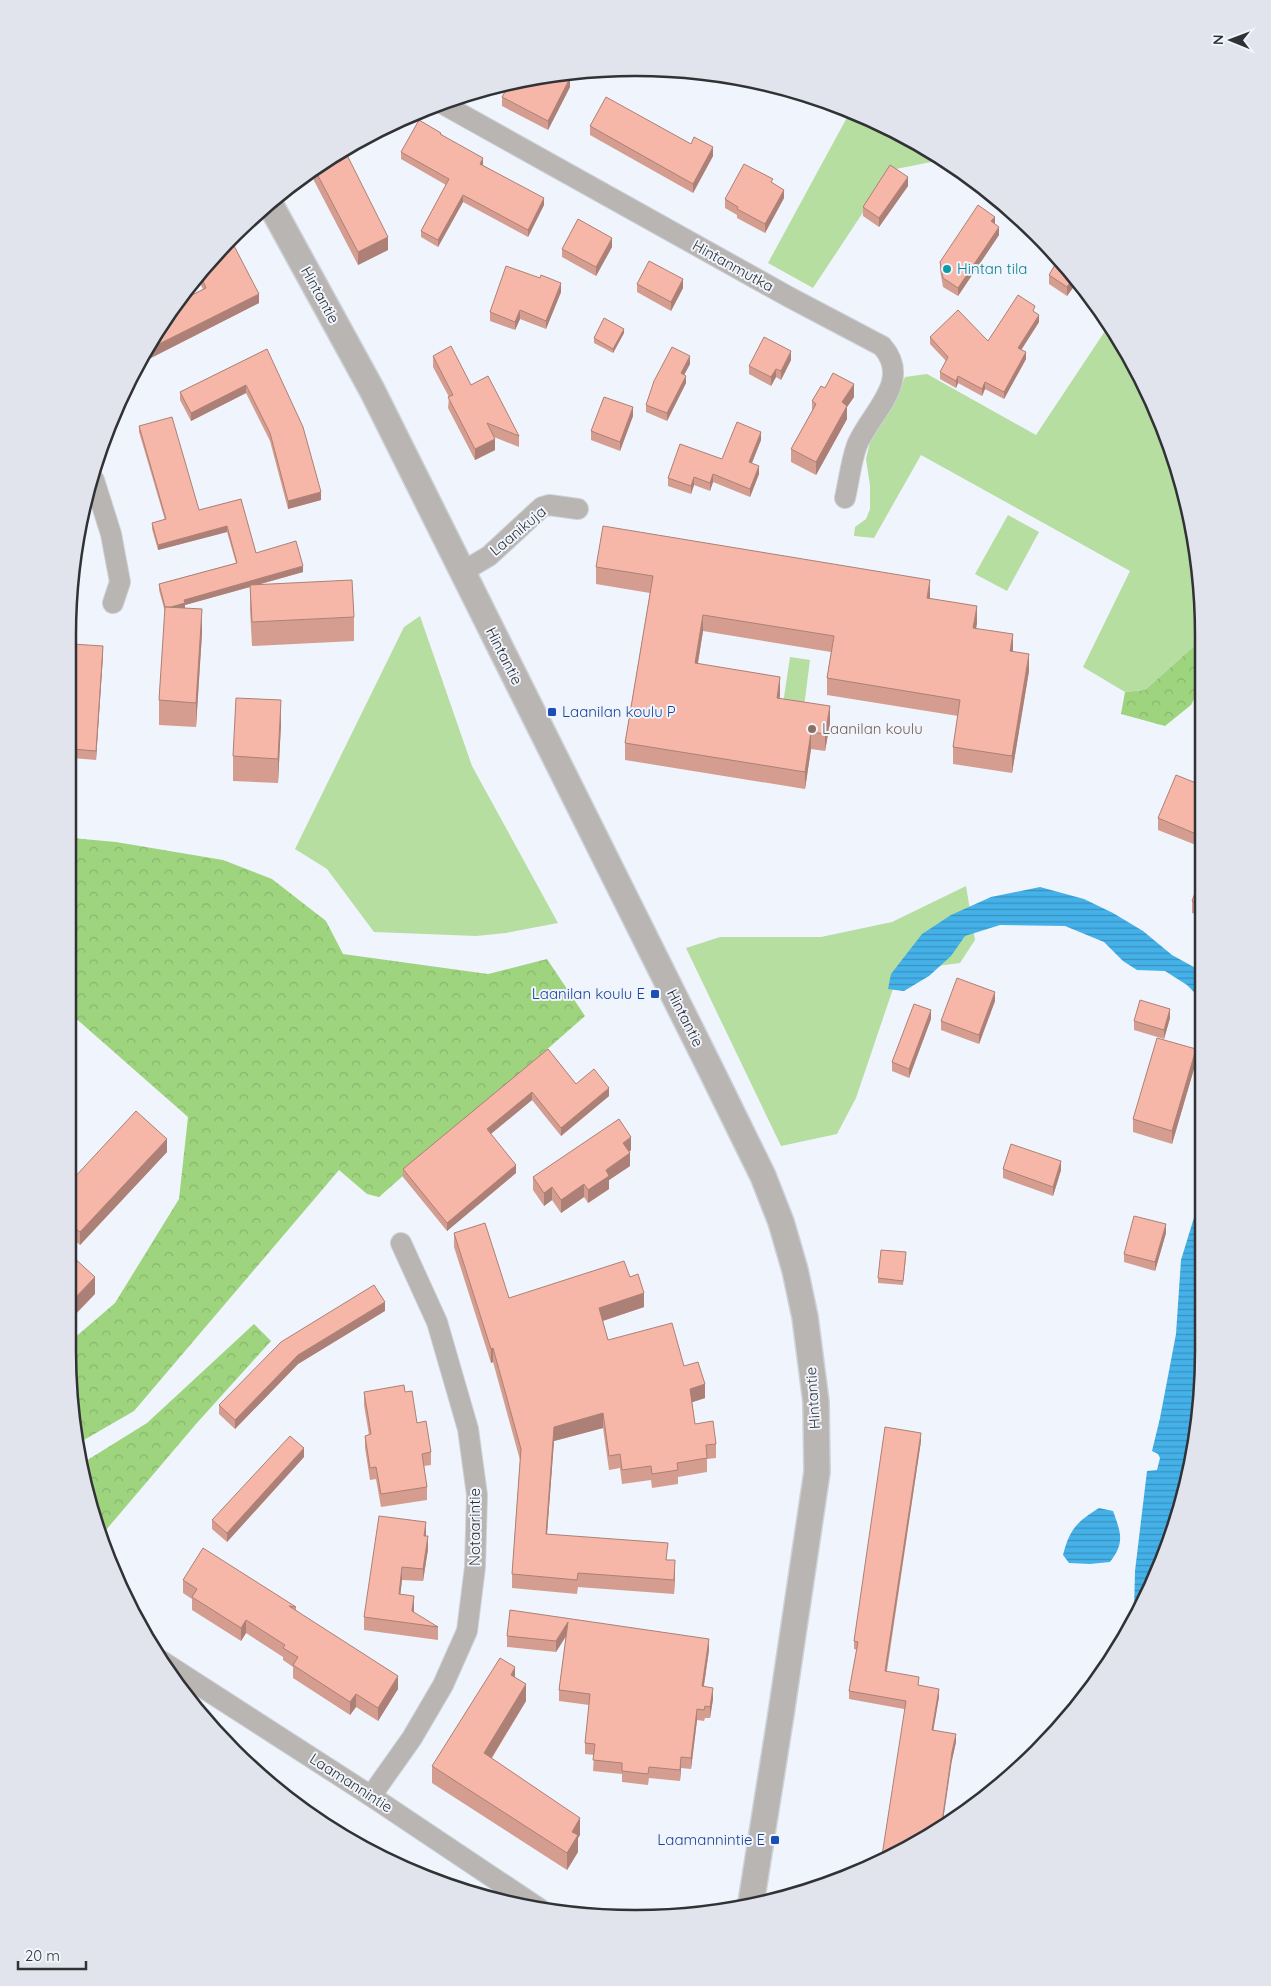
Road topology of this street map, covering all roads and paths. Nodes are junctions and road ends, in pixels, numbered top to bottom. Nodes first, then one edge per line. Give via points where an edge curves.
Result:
1 (450, 108) edge
2 (273, 210) edge
3 (96, 487) edge
4 (844, 498) dead end
5 (578, 509) dead end
6 (462, 572) junction
7 (113, 604) dead end
8 (401, 1243) dead end
9 (179, 1672) edge
10 (371, 1796) junction
11 (752, 1897) edge
12 (525, 1899) edge

1 - 4 street, Hintanmutka via 882,346 891,359 894,378 857,445
2 - 6 street, Hintantie via 372,390
3 - 7 street via 111,534 120,582
5 - 6 street, Laanikuja via 542,507 488,556
6 - 11 street, Hintantie via 763,1176 795,1270 816,1402 817,1472
8 - 10 street, Notaarintie via 437,1322 468,1428 477,1495 475,1567 467,1631 443,1685 412,1738
9 - 10 street, Laamannintie
10 - 12 street, Laamannintie

